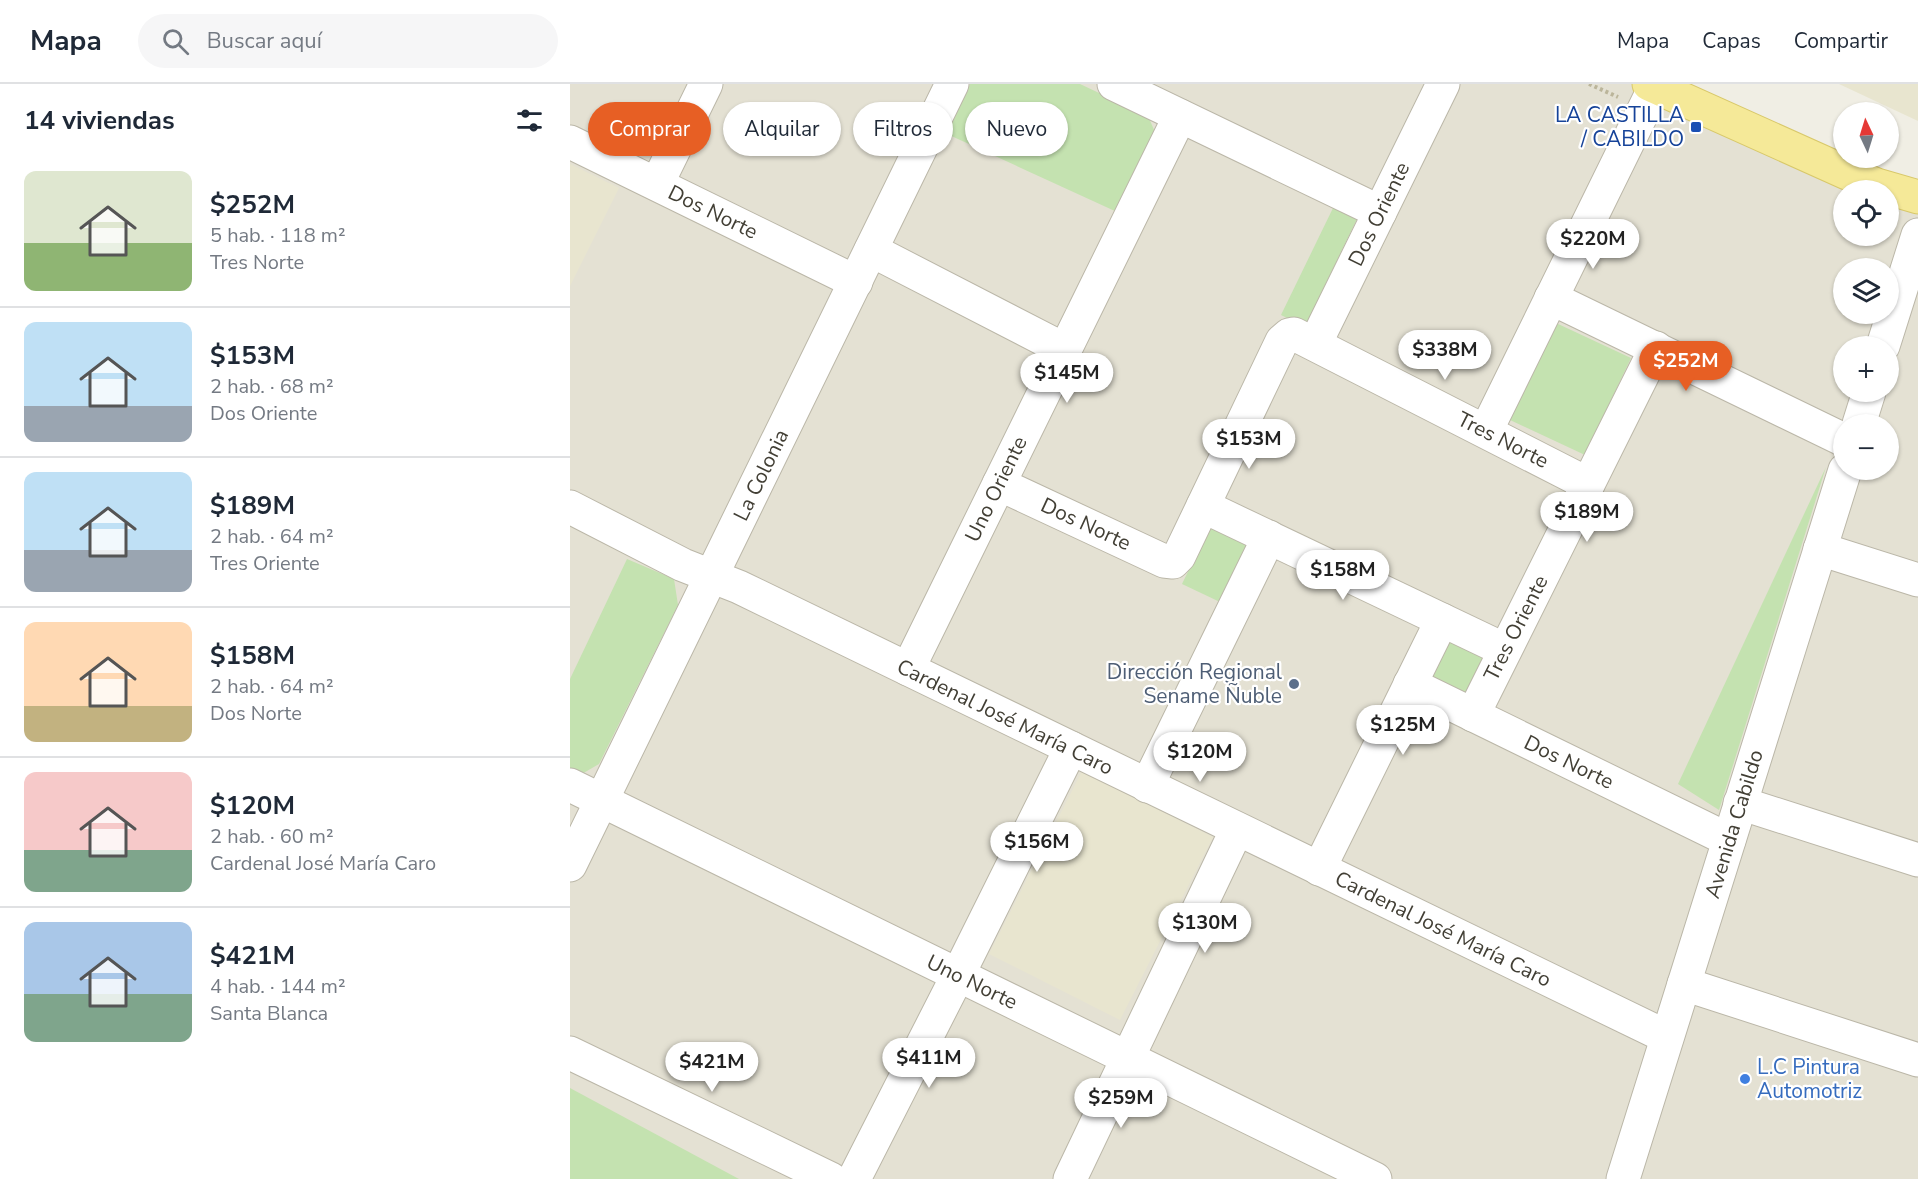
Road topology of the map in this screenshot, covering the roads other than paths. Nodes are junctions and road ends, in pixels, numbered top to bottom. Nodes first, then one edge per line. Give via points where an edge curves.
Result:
1 (706, 84) edge
2 (952, 84) edge
3 (1114, 84) edge
4 (1443, 84) edge
5 (1652, 86) edge
6 (1180, 116) junction
7 (570, 142) edge
8 (657, 184) junction
9 (1918, 197) edge
10 (1380, 212) junction
11 (1918, 236) edge
12 (871, 250) junction
13 (856, 282) junction
14 (1551, 298) junction
15 (1908, 302) edge
16 (1889, 336) edge
17 (1302, 339) junction
18 (1656, 348) junction
19 (1065, 350) junction
20 (1486, 431) junction
21 (1833, 435) edge
22 (1842, 480) edge
23 (999, 484) junction
24 (1588, 484) junction
25 (1203, 506) junction
26 (570, 507) edge
27 (1269, 537) junction
28 (1820, 549) junction
29 (1173, 562) joint
30 (712, 577) junction
31 (1918, 580) edge
32 (1442, 620) junction
33 (1505, 650) junction
34 (908, 669) junction
35 (1410, 684) junction
36 (1473, 715) junction
37 (1071, 748) junction
38 (570, 785) edge
39 (1148, 786) junction
40 (602, 801) junction
41 (1740, 803) junction
42 (1237, 829) junction
43 (1729, 840) junction
44 (1918, 860) edge
45 (570, 865) edge
46 (1319, 869) junction
47 (958, 975) junction
48 (1684, 984) junction
49 (1667, 1037) junction
50 (570, 1053) edge
51 (1126, 1058) junction
52 (1918, 1060) edge
53 (831, 1179) edge
54 (854, 1179) edge
55 (1070, 1179) edge
56 (1375, 1179) edge
57 (1623, 1179) edge

1 - 8 street
2 - 12 street, La Colonia
3 - 6 street
4 - 10 street, Dos Oriente
5 - 9 main road via 1847,173
5 - 14 street
6 - 10 street
6 - 19 street, Uno Oriente
7 - 8 street, Dos Norte
8 - 13 street, Dos Norte
10 - 17 street, Dos Oriente
11 - 15 street
12 - 13 street, La Colonia
12 - 19 street
13 - 30 street, La Colonia
14 - 18 street
14 - 20 street
15 - 16 street
17 - 20 street, Tres Norte
17 - 25 street, Dos Oriente via 1282,341
18 - 21 street
18 - 24 street, Tres Oriente
19 - 23 street, Uno Oriente
20 - 24 street, Tres Norte
22 - 28 street, Avenida Cabildo
23 - 29 street, Dos Norte
23 - 34 street, Uno Oriente
24 - 33 street, Tres Oriente
25 - 27 street
25 - 29 street, Dos Oriente
26 - 30 street, Cardenal José María Caro
27 - 32 street
27 - 39 street
28 - 31 street
28 - 41 street, Avenida Cabildo
30 - 34 street, Cardenal José María Caro
30 - 40 street, La Colonia
32 - 33 street
32 - 35 street
33 - 36 street, Tres Oriente
34 - 37 street, Cardenal José María Caro
35 - 36 street, Dos Norte
35 - 46 street
36 - 43 street, Dos Norte
37 - 39 street, Cardenal José María Caro
37 - 47 street
38 - 40 street, Uno Norte
39 - 42 street, Cardenal José María Caro
40 - 45 street, La Colonia
40 - 47 street, Uno Norte
41 - 43 street, Avenida Cabildo
41 - 44 street
42 - 46 street, Cardenal José María Caro
42 - 51 street
43 - 48 street, Avenida Cabildo
46 - 49 street, Cardenal José María Caro
47 - 51 street, Uno Norte
47 - 54 street
48 - 49 street, Avenida Cabildo
48 - 52 street
49 - 57 street, Avenida Cabildo
50 - 53 street
51 - 55 street
51 - 56 street, Uno Norte

